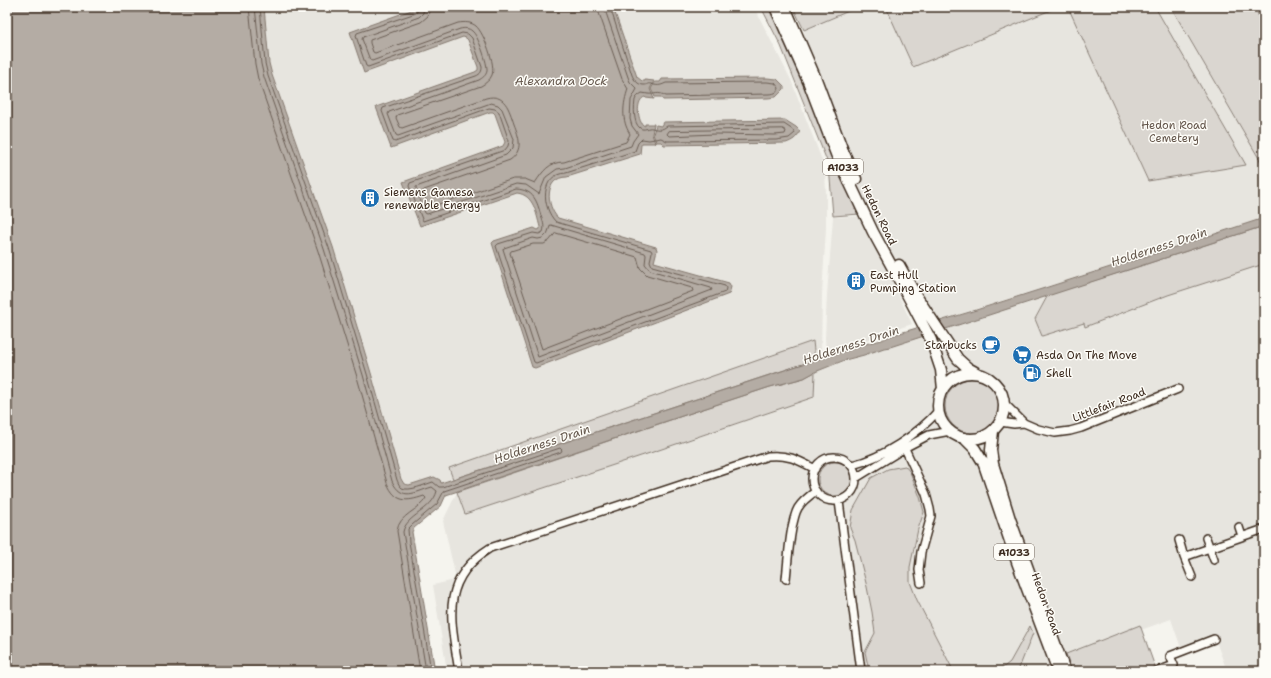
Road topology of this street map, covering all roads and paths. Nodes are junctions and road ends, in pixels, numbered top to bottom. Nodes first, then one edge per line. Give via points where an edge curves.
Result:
1 (775, 7) edge
2 (785, 7) edge
3 (925, 318) junction
4 (978, 373) junction
5 (943, 389) junction
6 (1178, 389) dead end
7 (1004, 403) junction
8 (939, 410) junction
9 (1000, 422) junction
10 (1024, 423) junction
11 (950, 431) junction
12 (993, 431) junction
13 (964, 438) junction
14 (904, 445) junction
15 (852, 466) junction
16 (815, 469) junction
17 (856, 478) junction
18 (816, 491) junction
19 (839, 501) junction
20 (1239, 528) dead end
21 (1264, 528) edge
22 (1242, 536) junction
23 (1206, 538) dead end
24 (1179, 540) dead end
25 (1210, 548) junction
26 (1184, 557) junction
27 (1214, 560) dead end
28 (1192, 576) dead end
29 (786, 578) dead end
30 (921, 583) dead end
31 (1214, 639) dead end
32 (1175, 668) edge
33 (459, 671) edge
34 (861, 671) edge
35 (1058, 671) edge
36 (1065, 671) edge
37 (1158, 671) edge

1 - 3 highway, Hedon Road / A1033 via 808,81 836,154 873,232
2 - 3 highway, Hedon Road / A1033 via 865,200
3 - 4 highway, Hedon Road / A1033 via 944,337 958,359
3 - 5 highway, Hedon Road / A1033 via 941,370
4 - 5 highway via 958,376 949,381
4 - 7 highway, A1033 via 996,384
5 - 8 highway, A1033 via 939,399
6 - 10 street, Littlefair Road via 1070,431 1056,433
7 - 9 highway
7 - 10 street, Littlefair Road
8 - 11 highway
8 - 14 street
9 - 10 street, Littlefair Road
9 - 12 highway
11 - 13 highway, A1033
11 - 14 street via 929,435
12 - 13 highway via 973,439
12 - 36 highway, Hedon Road / A1033 via 993,464
13 - 35 highway, Hedon Road / A1033 via 983,462
14 - 15 street
14 - 17 street
14 - 30 street via 930,509 918,570
15 - 16 street via 840,458 832,457 822,461
15 - 17 street
16 - 18 street via 812,476
16 - 33 street via 791,457 768,456 490,548 465,570 456,587 451,613
17 - 19 street via 855,488 849,496
18 - 19 street via 826,500
18 - 29 street via 798,508 793,519
19 - 34 street
20 - 22 street
21 - 22 street
22 - 25 street
23 - 25 street
24 - 26 street
25 - 26 street
25 - 27 street
26 - 28 street
31 - 32 street via 1170,656
32 - 37 street

